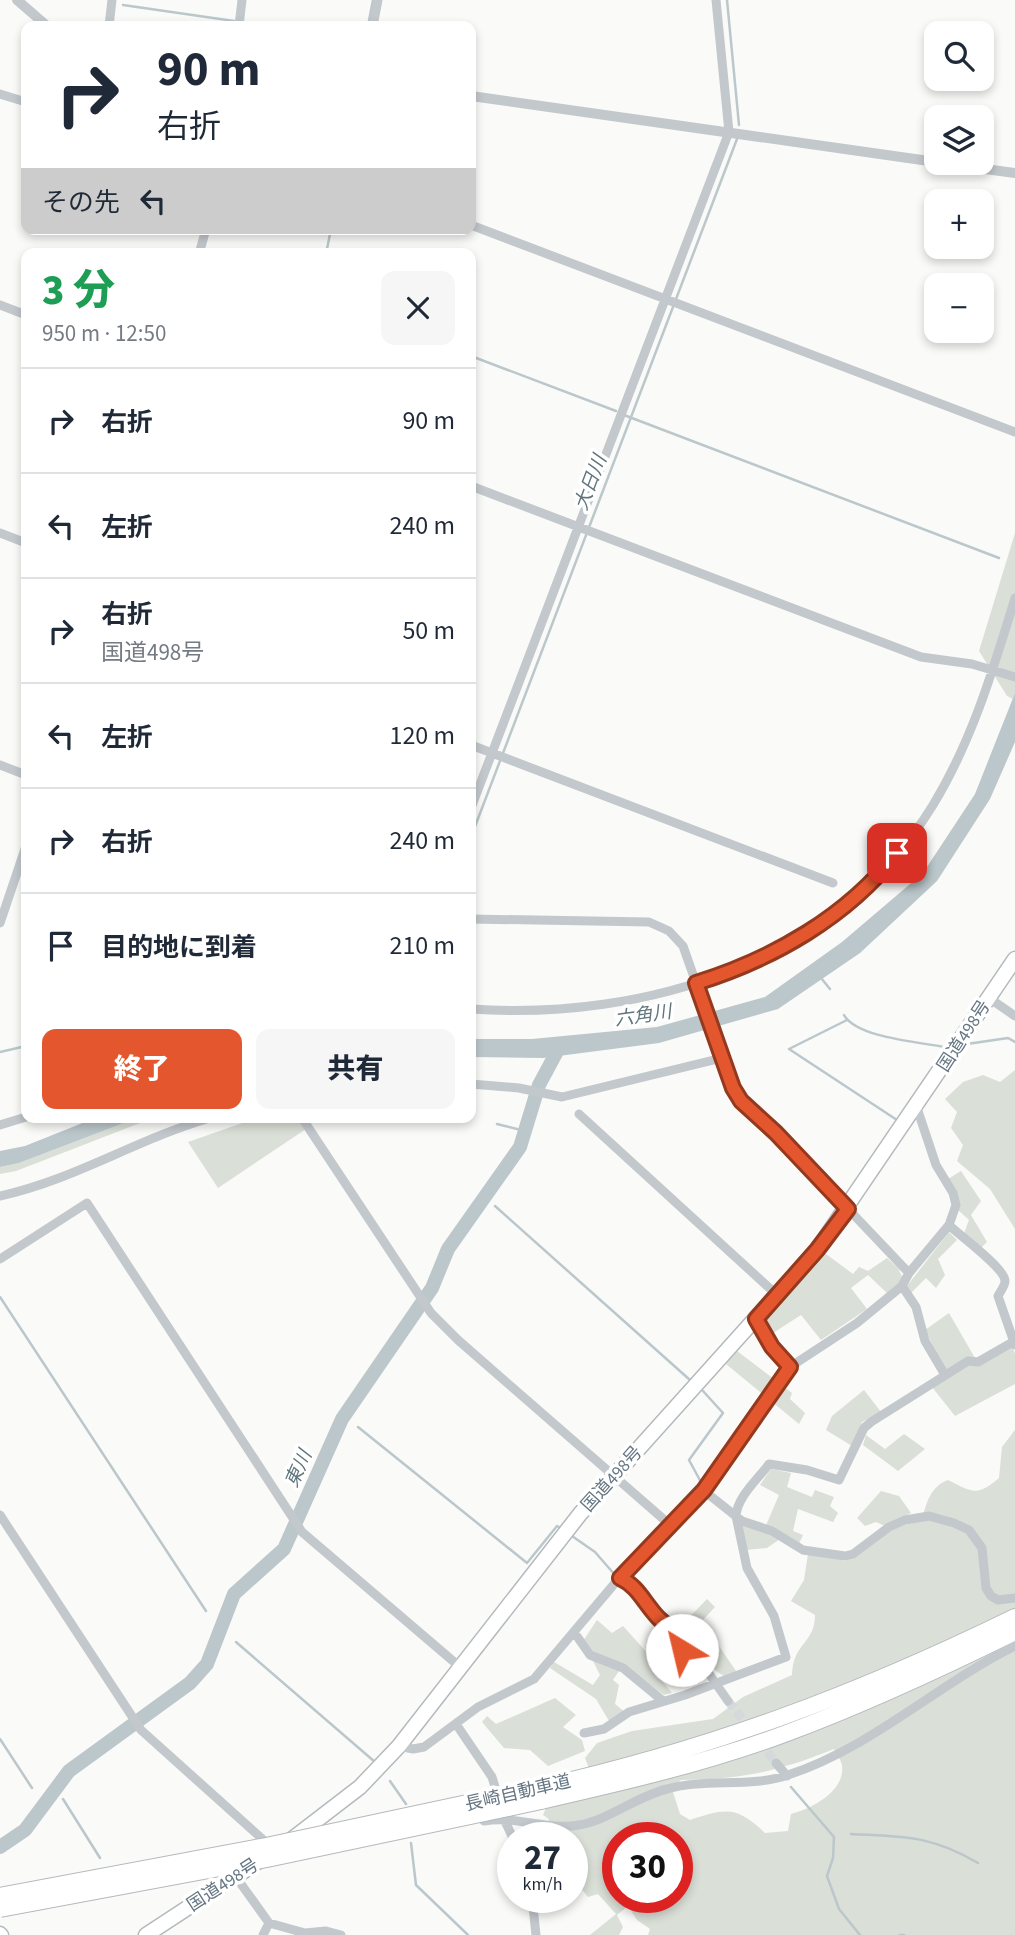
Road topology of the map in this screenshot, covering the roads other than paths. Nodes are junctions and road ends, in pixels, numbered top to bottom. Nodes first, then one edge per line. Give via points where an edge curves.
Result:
1 (17, 0) edge
2 (112, 0) edge
3 (242, 0) edge
4 (378, 0) edge
5 (716, 0) edge
6 (41, 21) edge
7 (110, 21) edge
8 (240, 21) edge
9 (374, 21) edge
10 (0, 94) edge
11 (476, 97) edge
12 (21, 100) edge
13 (729, 132) junction
14 (924, 160) edge
15 (994, 170) edge
16 (1015, 173) edge
17 (476, 227) edge
18 (665, 299) junction
19 (0, 305) edge
20 (21, 313) edge
21 (1015, 432) edge
22 (476, 488) edge
23 (579, 527) junction
24 (0, 533) edge
25 (21, 541) edge
26 (1015, 598) edge
27 (994, 670) junction
28 (1015, 677) edge
29 (476, 747) edge
30 (492, 753) junction
31 (0, 765) edge
32 (21, 773) edge
33 (476, 795) edge
34 (21, 861) edge
35 (833, 883) dead end
36 (476, 919) edge
37 (0, 923) edge
38 (1015, 959) edge
39 (697, 985) junction
40 (989, 998) junction
41 (476, 1009) edge
42 (1015, 1016) edge
43 (721, 1055) junction
44 (476, 1084) edge
45 (917, 1108) junction
46 (579, 1114) dead end
47 (21, 1119) edge
48 (195, 1123) edge
49 (305, 1123) edge
50 (0, 1125) edge
51 (0, 1196) edge
52 (848, 1209) junction
53 (949, 1225) junction
54 (0, 1259) edge
55 (909, 1273) junction
56 (902, 1286) junction
57 (777, 1295) junction
58 (756, 1319) junction
59 (1014, 1343) edge
60 (790, 1367) junction
61 (945, 1375) junction
62 (614, 1476) junction
63 (704, 1490) junction
64 (0, 1515) edge
65 (736, 1516) junction
66 (669, 1524) junction
67 (620, 1578) junction
68 (1015, 1598) edge
69 (1015, 1617) edge
70 (574, 1632) junction
71 (1015, 1632) edge
72 (1015, 1646) edge
73 (460, 1667) junction
74 (718, 1683) junction
75 (663, 1701) junction
76 (728, 1701) tunnel mouth
77 (456, 1724) junction
78 (584, 1734) dead end
79 (399, 1746) junction
80 (776, 1763) tunnel mouth
81 (787, 1776) junction
82 (540, 1795) junction
83 (504, 1819) junction
84 (505, 1822) edge
85 (276, 1850) junction
86 (253, 1866) junction
87 (236, 1877) junction
88 (0, 1896) edge
89 (0, 1909) edge
90 (534, 1913) edge
91 (269, 1923) junction
92 (146, 1935) edge
93 (263, 1935) edge
94 (341, 1935) edge
95 (536, 1935) edge

1 - 6 street
2 - 7 street
3 - 8 street
4 - 9 street
5 - 13 street
10 - 12 street
11 - 13 street
13 - 14 street
13 - 18 street
15 - 16 street
17 - 18 street
18 - 21 street
18 - 23 street
19 - 20 street
22 - 23 street
23 - 27 street via 921,657
23 - 30 street
24 - 25 street
26 - 27 street
27 - 28 street
27 - 39 street via 945,783 886,867 844,906 790,943
29 - 30 street
30 - 33 street
30 - 35 street
31 - 32 street
34 - 37 street
36 - 39 street via 649,922 669,931 683,946
38 - 40 highway, 国道498号
39 - 41 street via 635,1001 553,1010
39 - 43 street
40 - 42 street
40 - 45 highway, 国道498号
43 - 44 street via 562,1097
43 - 52 street via 741,1101
45 - 52 highway, 国道498号
45 - 53 street via 936,1166 953,1193 956,1205
46 - 57 street
47 - 50 street
48 - 51 street via 145,1139 66,1177
49 - 62 street via 429,1308 458,1340
52 - 55 street
52 - 57 highway, 国道498号
53 - 55 street
53 - 59 street via 976,1252 987,1256 1004,1277 998,1296
54 - 73 street via 87,1203 302,1532
55 - 56 street
56 - 60 street via 857,1323
56 - 61 street
57 - 58 highway, 国道498号
58 - 60 street
58 - 62 highway, 国道498号
59 - 61 street
60 - 63 street
61 - 65 street via 864,1428 839,1480 769,1464 746,1493
62 - 66 street
62 - 73 highway, 国道498号
63 - 65 street
63 - 66 street
64 - 85 street via 141,1730
65 - 68 street via 803,1549 845,1556 905,1520 929,1516 954,1523 969,1530 982,1548 991,1596
65 - 74 street via 747,1568 774,1616 786,1657
66 - 67 street
67 - 70 street
67 - 74 street via 674,1630 682,1650
69 - 82 highway, 長崎自動車道 via 928,1659 779,1720
70 - 75 street via 590,1655 622,1668
70 - 77 street via 534,1679 478,1707
71 - 82 highway, 長崎自動車道 via 936,1671 785,1734 634,1780
72 - 81 street via 868,1736
73 - 79 highway, 国道498号
74 - 75 street
74 - 76 street
75 - 78 street
77 - 79 street via 424,1747
77 - 83 street via 492,1777
79 - 85 highway, 国道498号 via 360,1787
80 - 81 street
81 - 83 street via 664,1789 575,1826
82 - 88 highway, 長崎自動車道, bridge
82 - 89 highway, 長崎自動車道, bridge via 267,1859
83 - 84 street
83 - 86 street
85 - 86 highway, 国道498号
86 - 87 highway, 国道498号
87 - 91 street
87 - 92 highway, 国道498号
90 - 95 street
91 - 93 street
91 - 94 street via 305,1933

